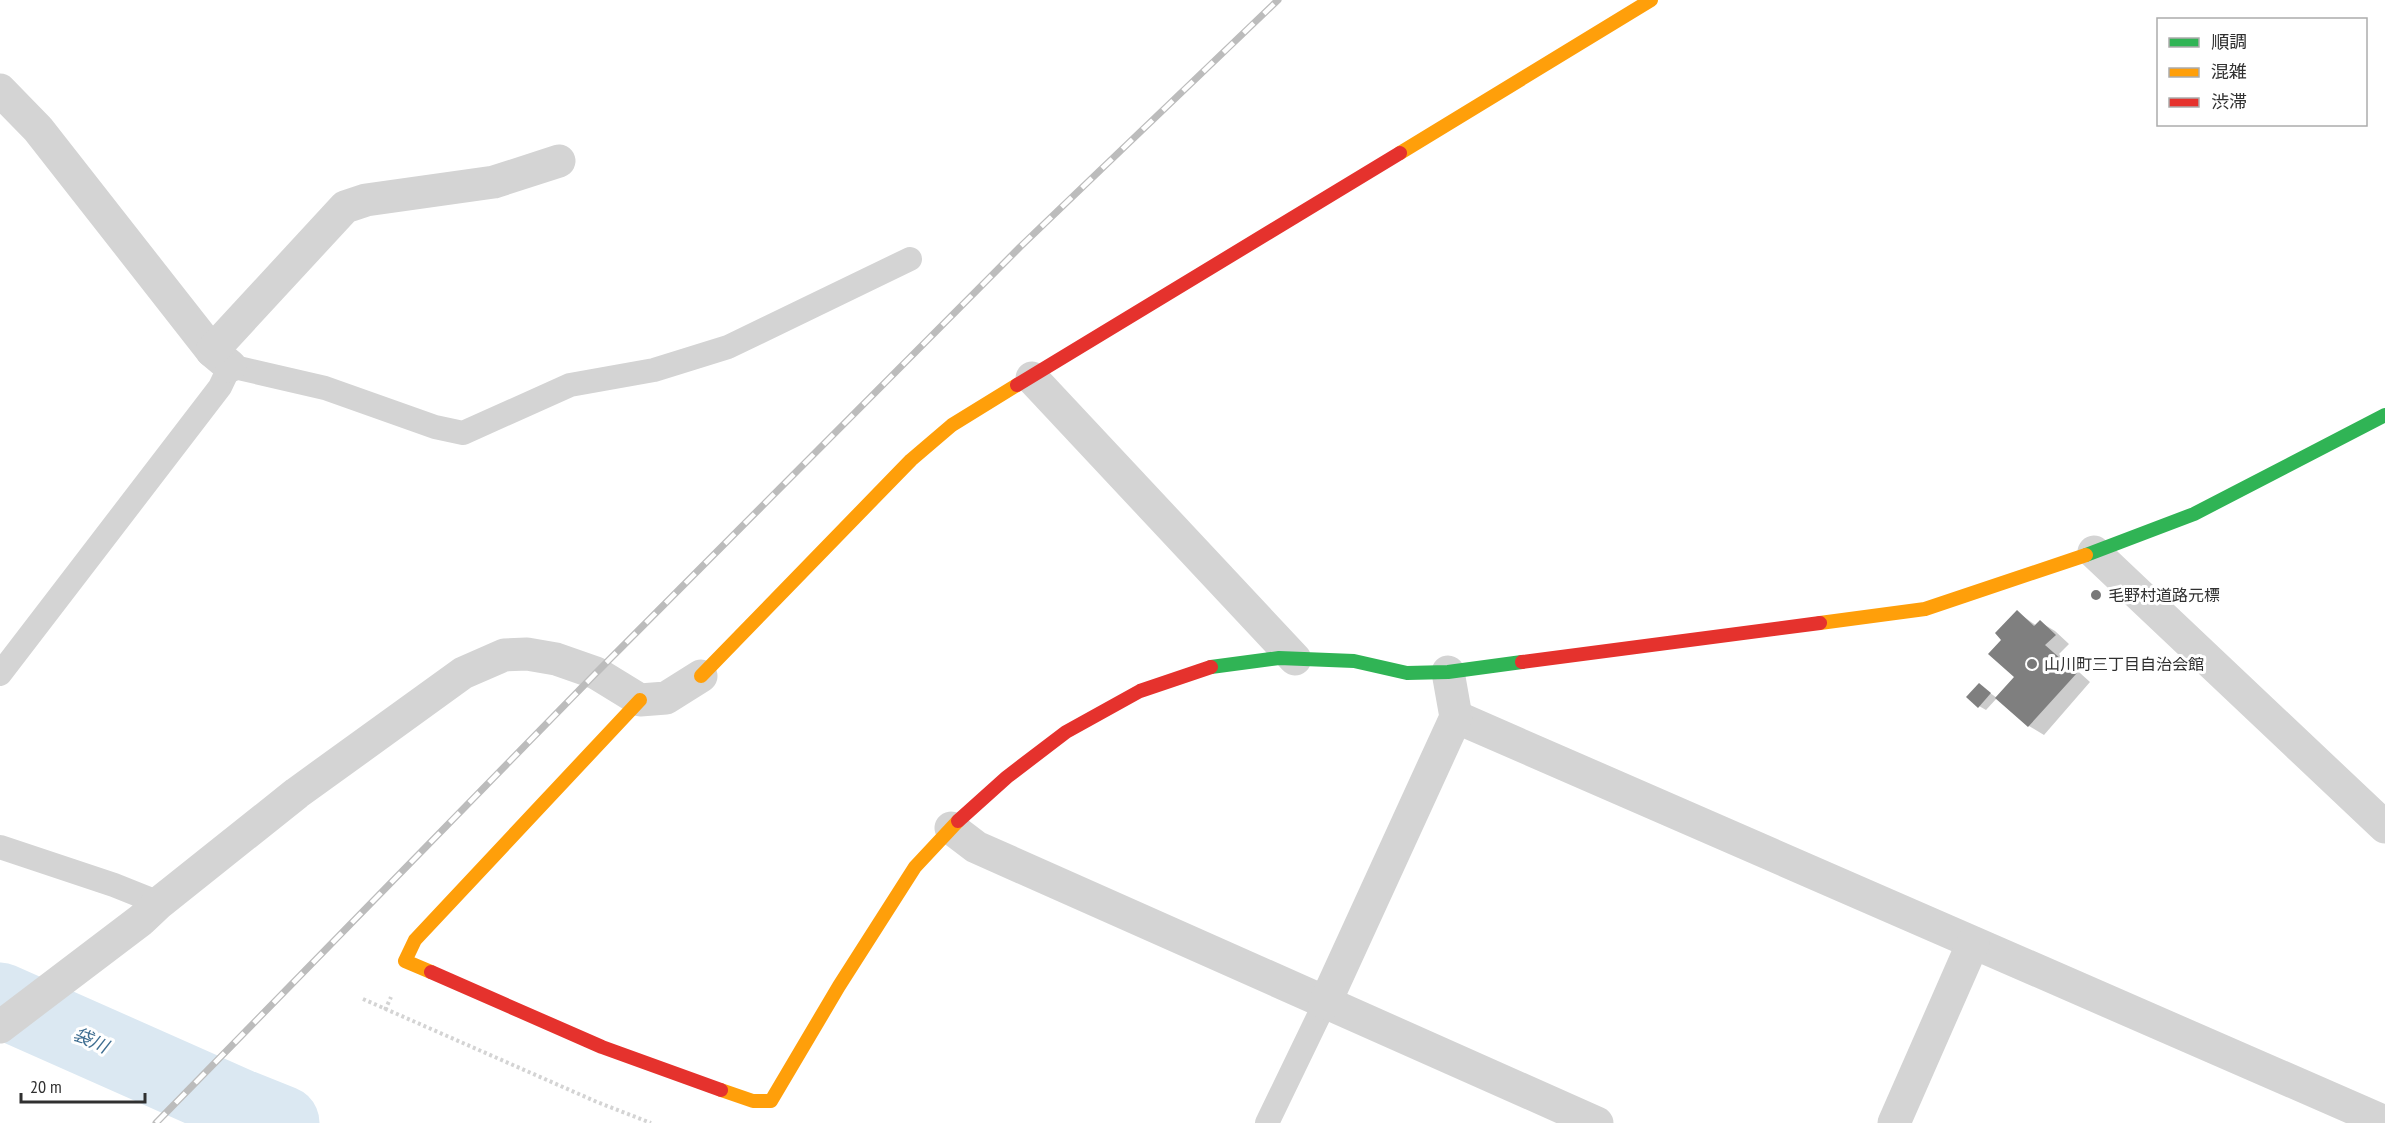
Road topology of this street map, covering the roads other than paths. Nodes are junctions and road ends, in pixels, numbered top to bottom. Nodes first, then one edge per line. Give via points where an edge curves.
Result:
1 (1652, 0) edge
2 (0, 90) edge
3 (559, 161) dead end
4 (909, 259) dead end
5 (221, 358) junction
6 (1032, 378) junction
7 (2385, 415) edge
8 (2094, 552) junction
9 (8, 648) edge
10 (1295, 659) junction
11 (1448, 672) junction
12 (0, 674) edge
13 (701, 676) joint
14 (640, 700) junction
15 (1456, 717) junction
16 (2385, 827) edge
17 (951, 828) junction
18 (0, 847) edge
19 (150, 912) junction
20 (1973, 943) junction
21 (1325, 1003) junction
22 (0, 1027) edge
23 (2385, 1122) edge
24 (1267, 1123) edge
25 (1597, 1123) edge
26 (1894, 1123) edge

1 - 6 street
2 - 5 street via 38,129
3 - 5 street via 494,182 366,200 345,207
4 - 5 lane via 728,347 654,370 570,385 463,433
5 - 9 lane via 220,387
6 - 10 street
6 - 13 street via 952,425 911,460
7 - 8 street via 2194,514
8 - 11 street via 1925,609
8 - 16 street
9 - 12 lane
10 - 11 street via 1354,661 1407,673
10 - 17 street via 1218,665 1140,691 1066,732 1007,777
11 - 15 street
13 - 14 street via 666,698
14 - 17 street via 415,940 405,961 602,1047 753,1101 771,1101 915,867
14 - 19 street via 596,673 556,659 504,655 463,674 297,793
15 - 20 street
15 - 21 street
17 - 21 street via 976,847
18 - 19 lane via 114,885
19 - 22 street
20 - 23 street
20 - 26 street
21 - 24 lane
21 - 25 street

